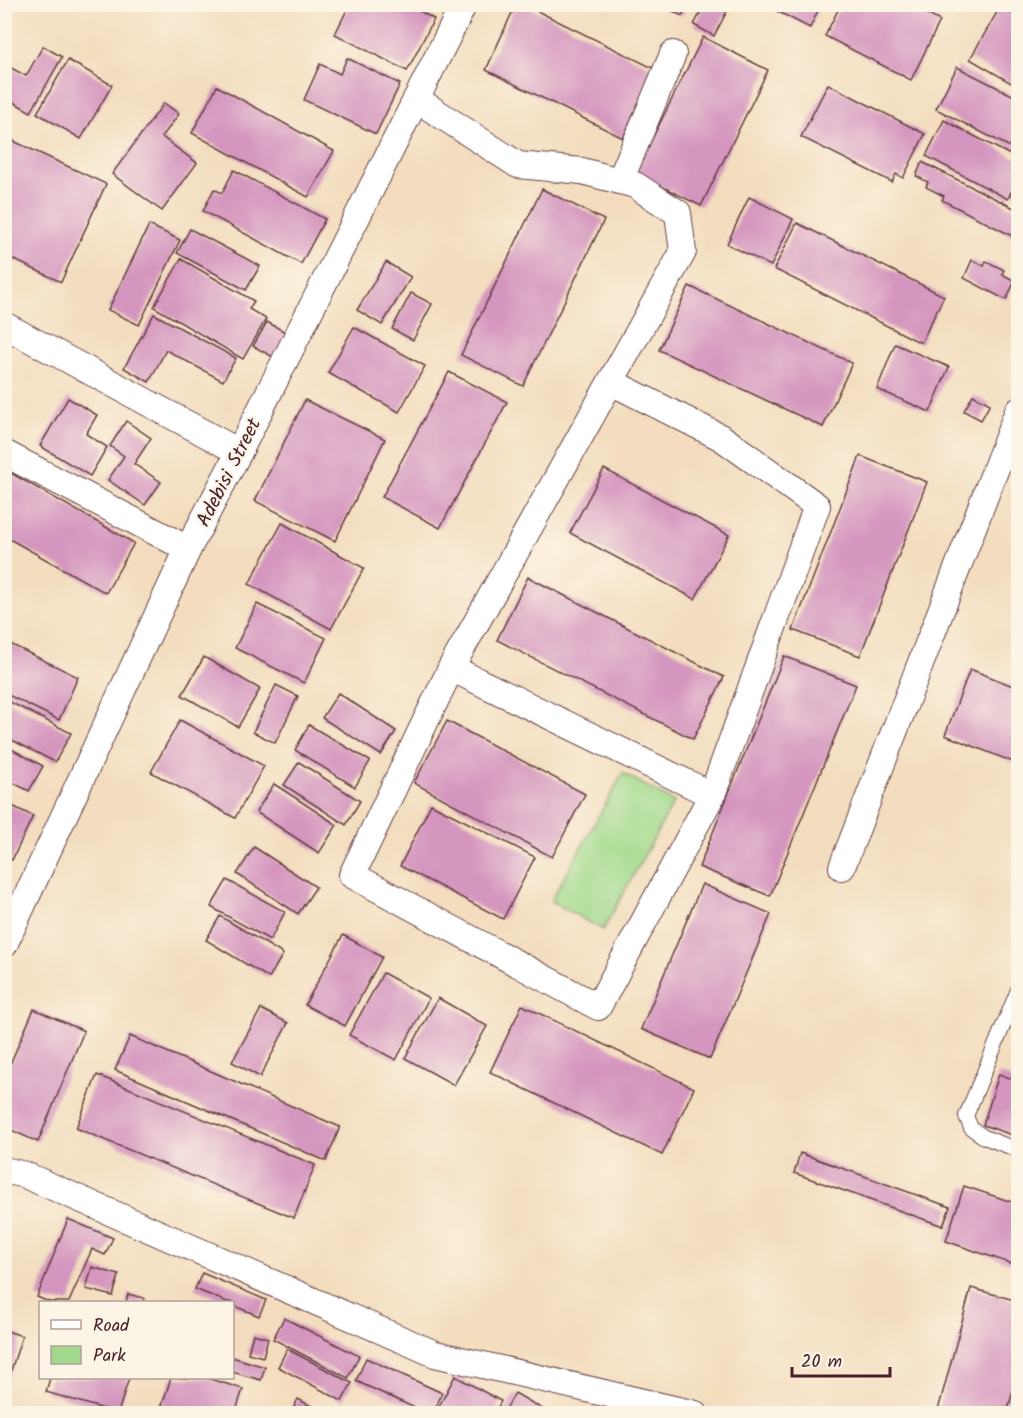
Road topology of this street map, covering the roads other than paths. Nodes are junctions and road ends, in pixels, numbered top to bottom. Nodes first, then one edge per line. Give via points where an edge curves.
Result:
1 (464, 4) edge
2 (673, 54) dead end
3 (416, 99) junction
4 (620, 181) junction
5 (4, 325) edge
6 (611, 382) junction
7 (1018, 411) edge
8 (239, 452) junction
9 (4, 453) edge
10 (188, 549) junction
11 (451, 668) junction
12 (712, 795) junction
13 (842, 867) dead end
14 (4, 945) edge
15 (1018, 990) edge
16 (1018, 1150) edge
17 (4, 1170) edge
18 (696, 1413) edge

1 - 3 street, Adebisi Street
2 - 4 street
3 - 4 street via 518,165 582,171
3 - 8 street, Adebisi Street
4 - 6 street via 635,185 678,213 683,252
5 - 8 street
6 - 11 street
6 - 12 street via 722,438 817,506
7 - 13 street
8 - 10 street, Adebisi Street
9 - 10 street
10 - 14 street, Adebisi Street
11 - 12 street
11 - 12 street via 352,875 598,1007
15 - 16 lane via 966,1116 971,1128 984,1137
17 - 18 street via 25,1175 435,1354

